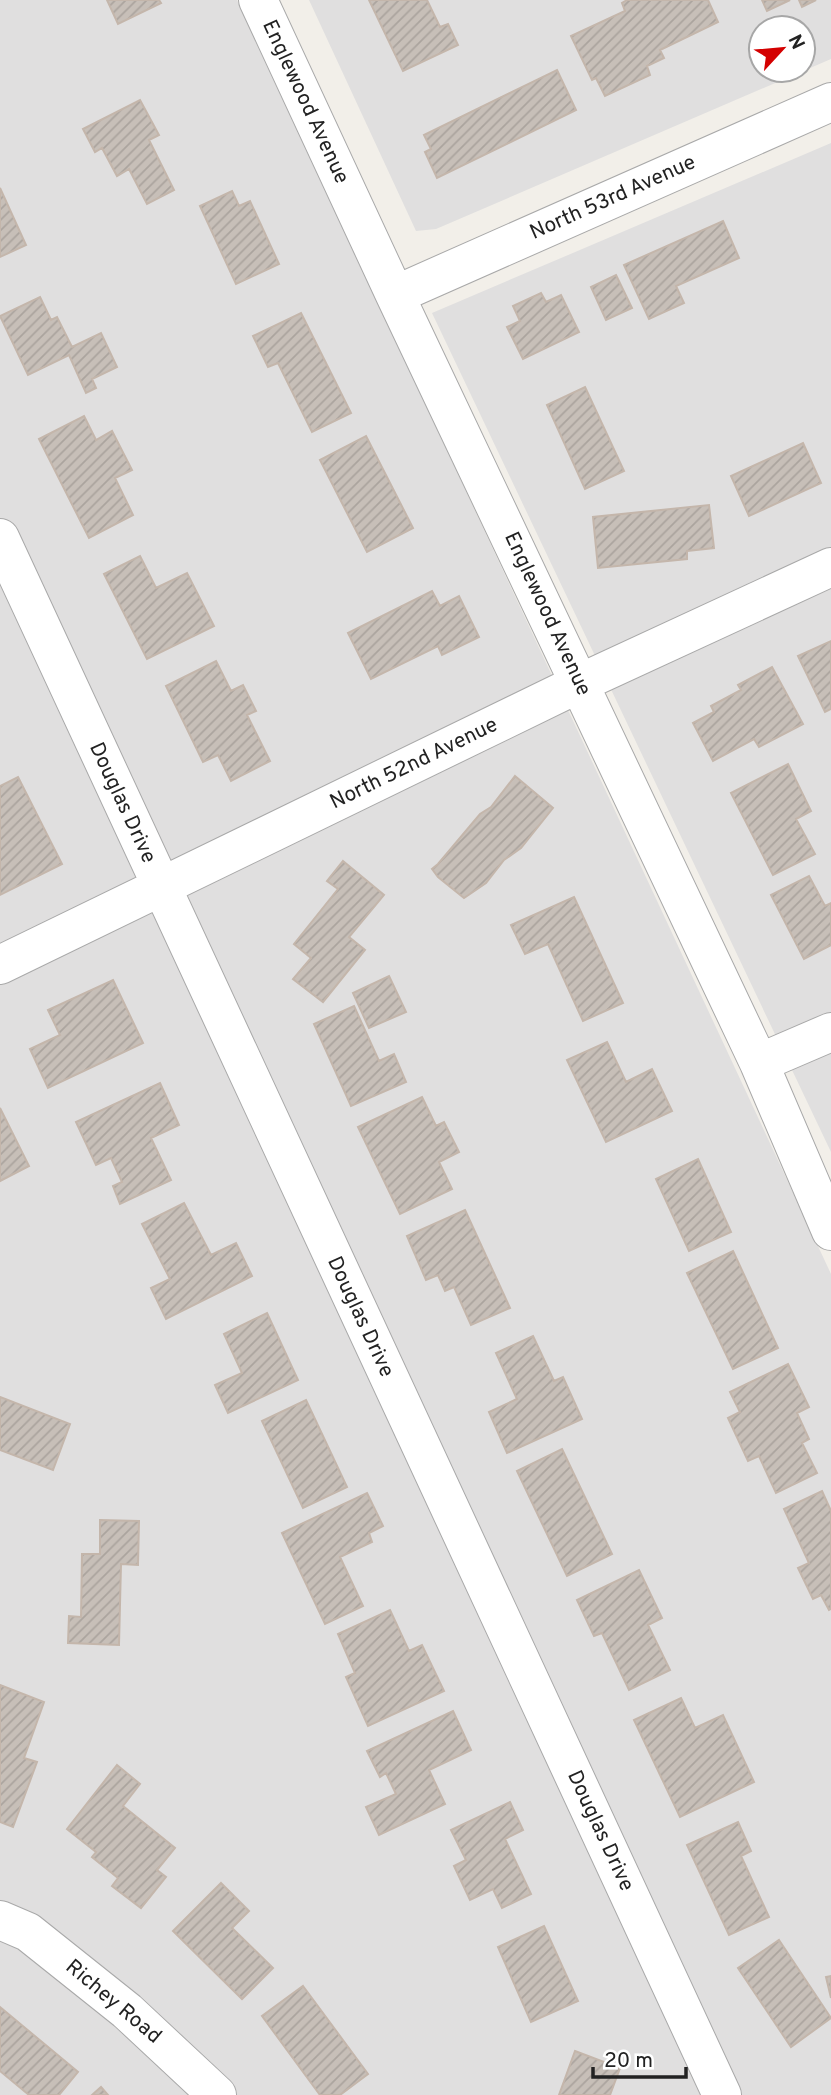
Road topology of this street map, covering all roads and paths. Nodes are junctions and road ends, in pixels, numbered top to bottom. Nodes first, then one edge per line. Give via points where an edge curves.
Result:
1 (258, 0) edge
2 (831, 102) edge
3 (395, 295) junction
4 (0, 538) edge
5 (831, 567) edge
6 (580, 683) junction
7 (161, 887) junction
8 (0, 965) edge
9 (831, 1032) edge
10 (759, 1063) junction
11 (831, 1231) edge
12 (0, 1920) edge
13 (218, 2095) edge
14 (722, 2095) edge

1 - 3 street, Englewood Avenue
2 - 3 street, North 53rd Avenue
3 - 6 street, Englewood Avenue
4 - 7 street, Douglas Drive
5 - 6 street, North 52nd Avenue
6 - 7 street, North 52nd Avenue
6 - 10 street, Englewood Avenue
7 - 8 street, North 52nd Avenue
7 - 14 street, Douglas Drive
9 - 10 street
10 - 11 street, Englewood Avenue
12 - 13 street, Richey Road via 28,1932 127,2011

